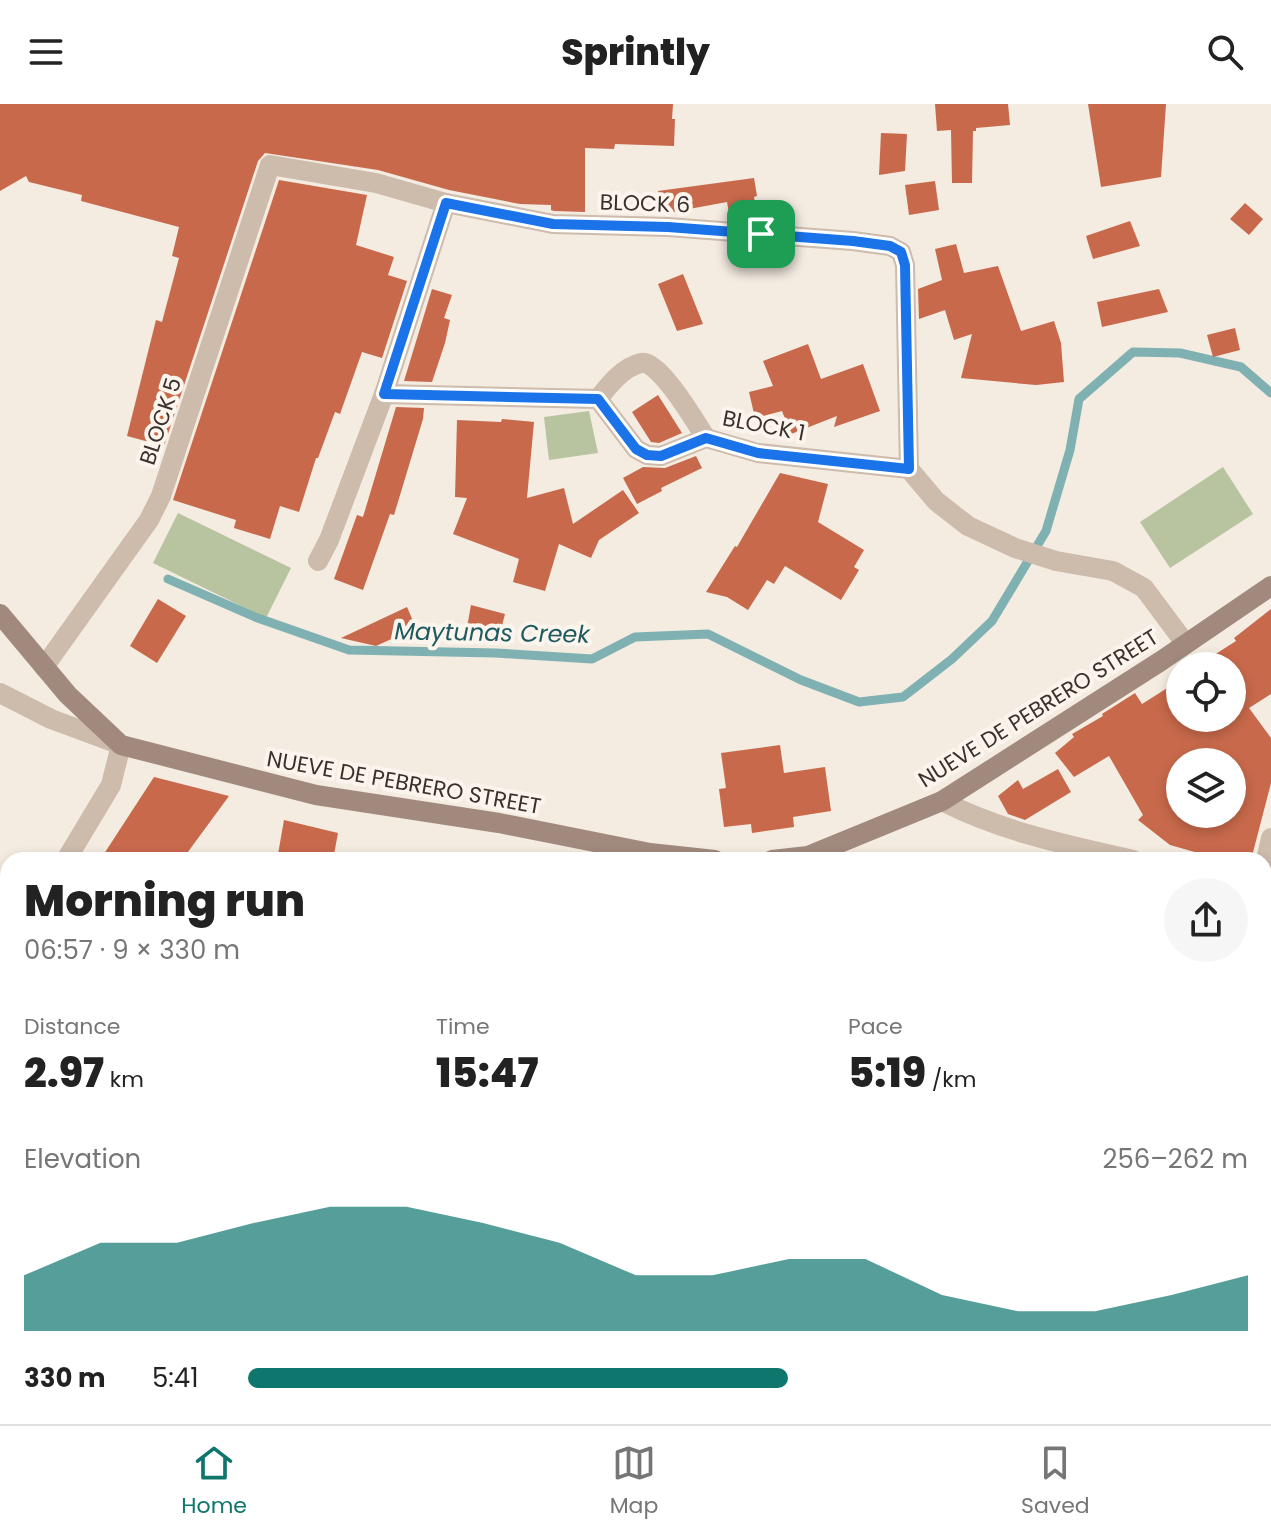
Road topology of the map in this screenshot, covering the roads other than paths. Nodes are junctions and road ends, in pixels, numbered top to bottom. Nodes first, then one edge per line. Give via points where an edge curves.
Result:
1 (270, 165) joint
2 (446, 203) junction
3 (384, 394) junction
4 (598, 399) junction
5 (706, 438) junction
6 (909, 469) junction
7 (318, 561) dead end
8 (1271, 586) edge
9 (0, 614) edge
10 (1185, 643) junction
11 (44, 667) junction
12 (0, 693) edge
13 (121, 745) junction
14 (942, 801) junction
15 (71, 852) edge
16 (645, 852) edge
17 (820, 852) edge
18 (1098, 852) edge

1 - 2 street, BLOCK 6 via 376,183
1 - 11 street, BLOCK 5 via 161,496
2 - 3 street
2 - 6 street, BLOCK 6 via 553,224 853,241 901,252
3 - 4 street
3 - 7 street
4 - 5 street, BLOCK 1 via 636,449 647,455 661,456
4 - 5 street via 616,377 647,363 670,383
5 - 6 street, BLOCK 1 via 758,453
6 - 10 street via 936,501 968,526 1056,561 1113,571 1144,588
8 - 10 main road, NUEVE DE PEBRERO STREET
9 - 11 main road, NUEVE DE PEBRERO STREET
10 - 14 main road, NUEVE DE PEBRERO STREET
11 - 13 main road, NUEVE DE PEBRERO STREET
12 - 13 street
13 - 15 street via 111,785
13 - 16 main road, NUEVE DE PEBRERO STREET via 316,795
14 - 17 main road, NUEVE DE PEBRERO STREET
14 - 18 street via 1023,835

